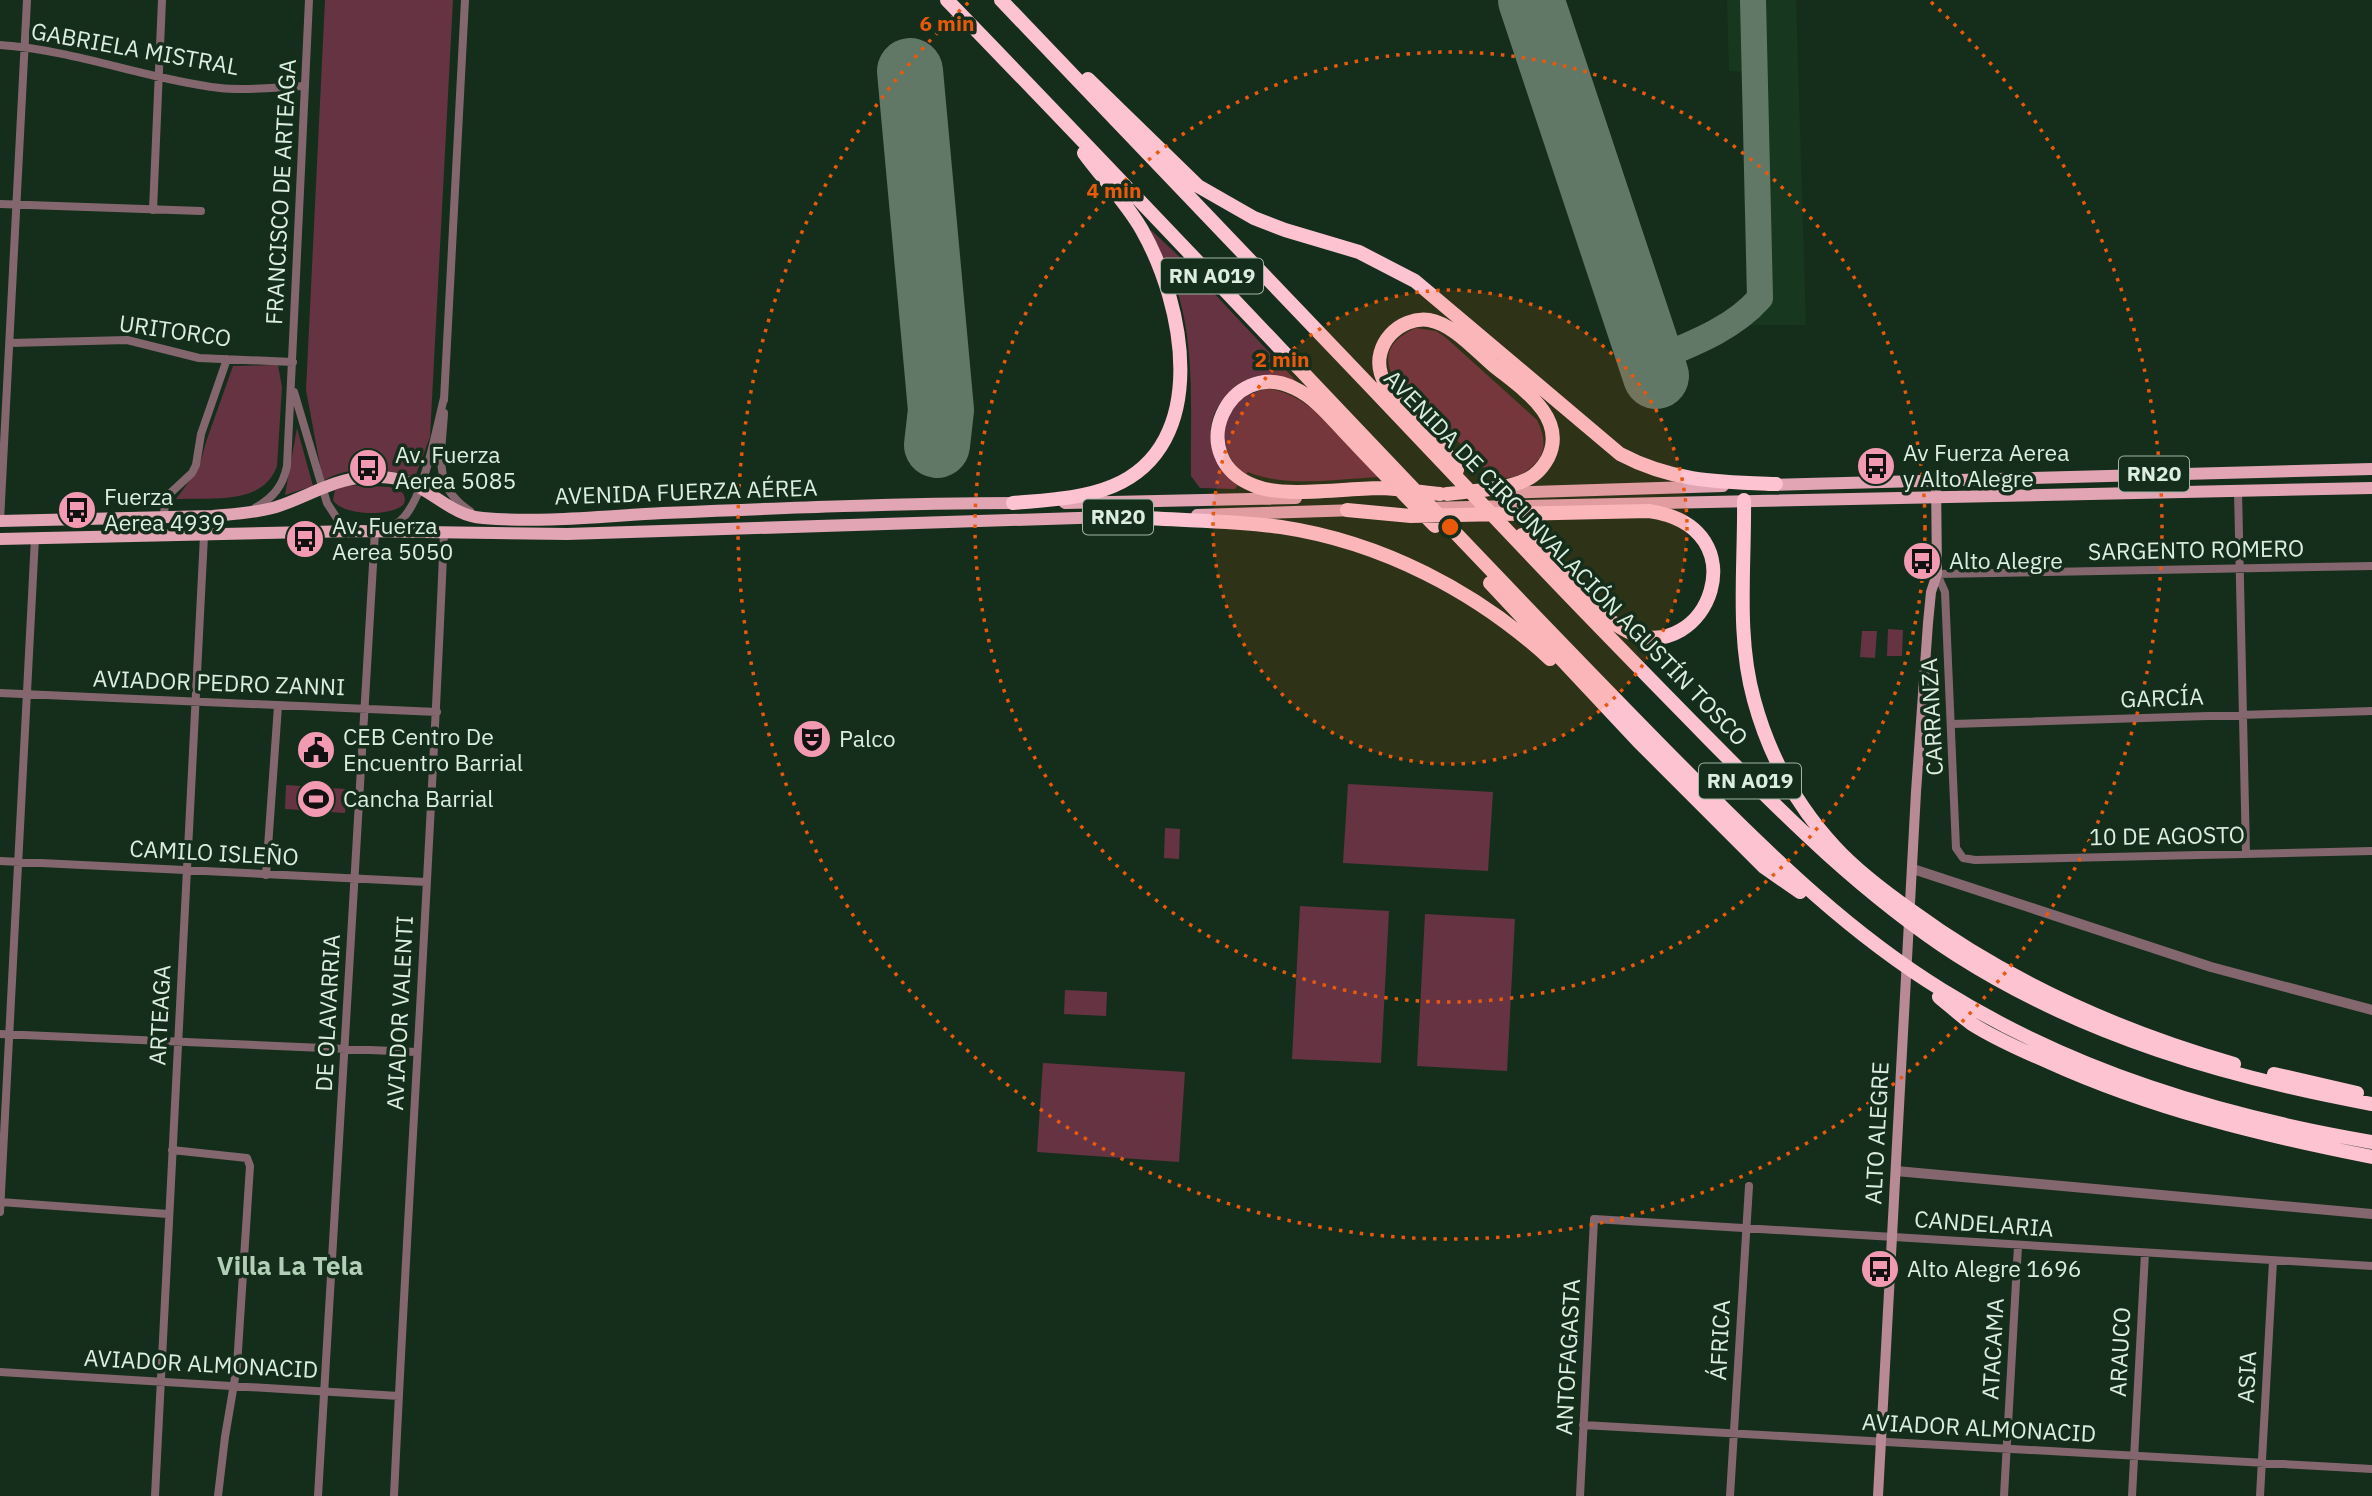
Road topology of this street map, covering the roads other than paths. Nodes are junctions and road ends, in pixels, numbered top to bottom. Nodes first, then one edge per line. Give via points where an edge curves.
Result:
1 (27, 0) edge
2 (162, 0) edge
3 (309, 0) edge
4 (465, 0) edge
5 (947, 0) edge
6 (1000, 0) edge
7 (1033, 33) junction
8 (0, 45) edge
9 (25, 47) junction
10 (159, 77) junction
11 (306, 86) junction
12 (1050, 107) junction
13 (0, 204) edge
14 (16, 205) junction
15 (153, 210) junction
16 (201, 211) dead end
17 (9, 343) junction
18 (227, 359) junction
19 (293, 362) junction
20 (4, 376) edge
21 (292, 386) junction
22 (444, 398) junction
23 (2372, 469) edge
24 (1936, 479) junction
25 (1776, 484) junction
26 (420, 487) junction
27 (321, 488) junction
28 (2372, 488) edge
29 (1504, 489) junction
30 (1387, 491) junction
31 (2238, 491) junction
32 (1936, 497) junction
33 (1477, 500) junction
34 (1744, 500) junction
35 (1013, 503) junction
36 (814, 508) junction
37 (1347, 510) joint
38 (1523, 510) junction
39 (246, 513) junction
40 (164, 517) junction
41 (1133, 517) junction
42 (482, 518) junction
43 (0, 521) edge
44 (814, 527) junction
45 (355, 531) junction
46 (375, 531) junction
47 (444, 531) junction
48 (204, 536) junction
49 (35, 538) junction
50 (0, 539) edge
51 (2372, 566) edge
52 (2239, 569) junction
53 (1937, 574) junction
54 (0, 693) edge
55 (27, 694) junction
56 (196, 702) junction
57 (278, 706) junction
58 (366, 709) junction
59 (2372, 711) edge
60 (436, 712) junction
61 (2243, 714) junction
62 (1952, 724) junction
63 (1638, 741) junction
64 (2372, 850) edge
65 (2246, 853) junction
66 (1963, 858) joint
67 (0, 862) edge
68 (19, 862) junction
69 (1913, 869) junction
70 (187, 871) junction
71 (266, 875) junction
72 (355, 879) junction
73 (426, 883) junction
74 (1859, 932) junction
75 (1887, 954) junction
76 (2372, 1010) edge
77 (5, 1034) edge
78 (178, 1042) junction
79 (346, 1049) junction
80 (416, 1052) junction
81 (2372, 1097) edge
82 (2372, 1104) edge
83 (2372, 1142) edge
84 (172, 1150) junction
85 (2372, 1157) edge
86 (1896, 1171) junction
87 (1749, 1186) dead end
88 (0, 1202) edge
89 (0, 1212) edge
90 (168, 1214) junction
91 (2372, 1214) edge
92 (1594, 1219) joint
93 (1745, 1230) junction
94 (1893, 1238) junction
95 (2018, 1246) junction
96 (2145, 1253) junction
97 (2273, 1261) junction
98 (2372, 1266) edge
99 (0, 1372) edge
100 (160, 1380) junction
101 (234, 1385) junction
102 (323, 1391) junction
103 (399, 1395) junction
104 (1583, 1425) junction
105 (1734, 1433) junction
106 (1881, 1442) junction
107 (2007, 1448) junction
108 (2134, 1455) junction
109 (2261, 1462) junction
110 (2372, 1469) edge
111 (155, 1496) edge
112 (218, 1496) edge
113 (318, 1496) edge
114 (394, 1496) edge
115 (1580, 1496) edge
116 (1730, 1496) edge
117 (1878, 1496) edge
118 (2004, 1496) edge
119 (2132, 1496) edge
120 (2260, 1496) edge

1 - 9 street
2 - 10 street
3 - 11 street, FRANCISCO DE ARTEAGA
4 - 22 street
5 - 12 highway, RN A019
6 - 7 highway, AVENIDA DE CIRCUNVALACIÓN AGUSTÍN TOSCO / RN A019
7 - 25 highway via 1103,92 1198,186 1254,218 1359,252 1415,281 1620,454 1680,477
7 - 33 highway, AVENIDA DE CIRCUNVALACIÓN AGUSTÍN TOSCO / RN A019
8 - 9 street, GABRIELA MISTRAL
9 - 10 street, GABRIELA MISTRAL
9 - 14 street
10 - 11 street, GABRIELA MISTRAL via 220,88
10 - 15 street
11 - 19 street, FRANCISCO DE ARTEAGA
12 - 35 highway via 1117,194 1153,251 1178,330 1180,385 1166,437 1130,476 1098,491
12 - 74 highway, RN A019 via 1582,666 1775,859
13 - 14 street
14 - 15 street
14 - 17 street
15 - 16 street
17 - 18 street, URITORCO via 127,340 190,357
17 - 20 street
18 - 19 street, URITORCO
18 - 40 street via 201,434 196,465 165,498
19 - 21 street, FRANCISCO DE ARTEAGA
20 - 43 street
21 - 27 street, FRANCISCO DE ARTEAGA
21 - 39 street, FRANCISCO DE ARTEAGA via 285,476 269,500
22 - 26 street
22 - 42 street via 445,486 455,500
23 - 24 main road, RN20
24 - 25 main road, RN20
24 - 32 main road, ALTO ALEGRE
25 - 29 main road, RN20
26 - 27 main road, AVENIDA FUERZA AÉREA / RN20 via 379,477 349,479
26 - 42 main road, AVENIDA FUERZA AÉREA / RN20 via 458,512
26 - 46 street via 401,520
27 - 39 main road, AVENIDA FUERZA AÉREA / RN20
27 - 45 street, FRANCISCO DE ARTEAGA via 334,515
28 - 31 main road, RN20
29 - 30 highway via 1443,494
29 - 33 highway via 1534,476 1545,463 1553,444 1546,413 1449,329 1430,320 1399,326 1381,353 1384,382 1444,450
30 - 35 main road, AVENIDA FUERZA AÉREA / RN20
30 - 63 highway via 1277,491 1244,482 1228,469 1218,447 1223,412 1236,395 1256,385 1286,384 1308,396
31 - 32 main road, RN20
31 - 52 street
32 - 34 main road, RN20
32 - 53 main road, ALTO ALEGRE
33 - 38 highway via 1540,550 1607,619 1631,634 1653,637 1678,631 1705,606 1713,583 1711,557 1700,534 1680,519 1649,511
33 - 82 highway, AVENIDA DE CIRCUNVALACIÓN AGUSTÍN TOSCO / RN A019 via 1797,827 1870,893 1951,951 2048,1006 2150,1048 2274,1084
34 - 38 main road, RN20
34 - 81 highway via 1744,635 1753,699 1787,782 1835,848 1932,926 2009,974 2073,1005 2154,1039 2221,1060
35 - 36 main road, AVENIDA FUERZA AÉREA / RN20
36 - 42 main road, AVENIDA FUERZA AÉREA / RN20
36 - 44 main road
37 - 38 highway
37 - 41 main road, AVENIDA FUERZA AÉREA / RN20
39 - 40 main road, AVENIDA FUERZA AÉREA / RN20
40 - 43 main road, AVENIDA FUERZA AÉREA / RN20
41 - 44 main road, AVENIDA FUERZA AÉREA / RN20
41 - 63 highway via 1281,527 1350,543 1405,564 1463,594 1517,631
44 - 47 main road, AVENIDA FUERZA AÉREA / RN20 via 541,534
45 - 46 main road, AVENIDA FUERZA AÉREA / RN20
45 - 48 main road, AVENIDA FUERZA AÉREA / RN20
46 - 47 main road, AVENIDA FUERZA AÉREA / RN20
46 - 58 street, DE OLAVARRIA
47 - 60 street, AVIADOR VALENTI
48 - 49 main road, AVENIDA FUERZA AÉREA / RN20
48 - 56 street, ARTEAGA
49 - 50 main road, AVENIDA FUERZA AÉREA / RN20
49 - 55 street
51 - 52 street, SARGENTO ROMERO
52 - 53 street, SARGENTO ROMERO
52 - 61 street
53 - 62 street, CARRANZA via 1945,592
53 - 69 main road, ALTO ALEGRE via 1928,623
54 - 55 street, AVIADOR PEDRO ZANNI
55 - 56 street, AVIADOR PEDRO ZANNI
55 - 68 street
56 - 57 street, AVIADOR PEDRO ZANNI
56 - 70 street, ARTEAGA
57 - 58 street, AVIADOR PEDRO ZANNI
57 - 71 street
58 - 60 street, AVIADOR PEDRO ZANNI
58 - 72 street, DE OLAVARRIA
59 - 61 street, GARCÍA
60 - 73 street, AVIADOR VALENTI
61 - 62 street, GARCÍA
61 - 65 street
62 - 66 street, CARRANZA via 1956,848
63 - 74 highway via 1764,867
64 - 65 street, 10 DE AGOSTO
65 - 66 street, 10 DE AGOSTO
67 - 68 street, CAMILO ISLEÑO
68 - 70 street, CAMILO ISLEÑO
68 - 77 street
69 - 76 street via 2211,967
69 - 86 main road, ALTO ALEGRE
70 - 71 street, CAMILO ISLEÑO
70 - 78 street, ARTEAGA
71 - 72 street, CAMILO ISLEÑO
72 - 73 street, CAMILO ISLEÑO
72 - 79 street, DE OLAVARRIA
73 - 80 street, AVIADOR VALENTI
74 - 75 highway, RN A019
75 - 83 highway, RN A019 via 1980,1012 2085,1064 2221,1110
75 - 85 highway via 1971,1023 2079,1076 2216,1122
77 - 78 street
77 - 88 street
78 - 79 street
78 - 84 street, ARTEAGA
79 - 80 street
79 - 102 street, DE OLAVARRIA
80 - 103 street, AVIADOR VALENTI
84 - 90 street, ARTEAGA
84 - 101 street via 247,1158 250,1166
86 - 91 street
86 - 94 main road, ALTO ALEGRE
87 - 93 street, ÁFRICA
88 - 89 street
88 - 90 street
90 - 100 street, ARTEAGA
92 - 93 street, CANDELARIA
92 - 104 street, ANTOFAGASTA
93 - 94 street, CANDELARIA
93 - 105 street, ÁFRICA
94 - 95 street, CANDELARIA
94 - 106 main road, ALTO ALEGRE
95 - 96 street, CANDELARIA
95 - 107 street, ATACAMA
96 - 97 street, CANDELARIA
96 - 108 street, ARAUCO
97 - 98 street, CANDELARIA
97 - 109 street, ASIA
99 - 100 street, AVIADOR ALMONACID
100 - 101 street, AVIADOR ALMONACID
100 - 111 street, ARTEAGA
101 - 102 street, AVIADOR ALMONACID
101 - 112 street
102 - 103 street, AVIADOR ALMONACID
102 - 113 street, DE OLAVARRIA
103 - 114 street, AVIADOR VALENTI
104 - 105 street, AVIADOR ALMONACID
104 - 115 street, ANTOFAGASTA
105 - 106 street, AVIADOR ALMONACID
105 - 116 street, ÁFRICA
106 - 107 street, AVIADOR ALMONACID
106 - 117 main road, ALTO ALEGRE
107 - 108 street, AVIADOR ALMONACID
107 - 118 street, ATACAMA
108 - 109 street, AVIADOR ALMONACID
108 - 119 street, ARAUCO
109 - 110 street, AVIADOR ALMONACID
109 - 120 street, ASIA

